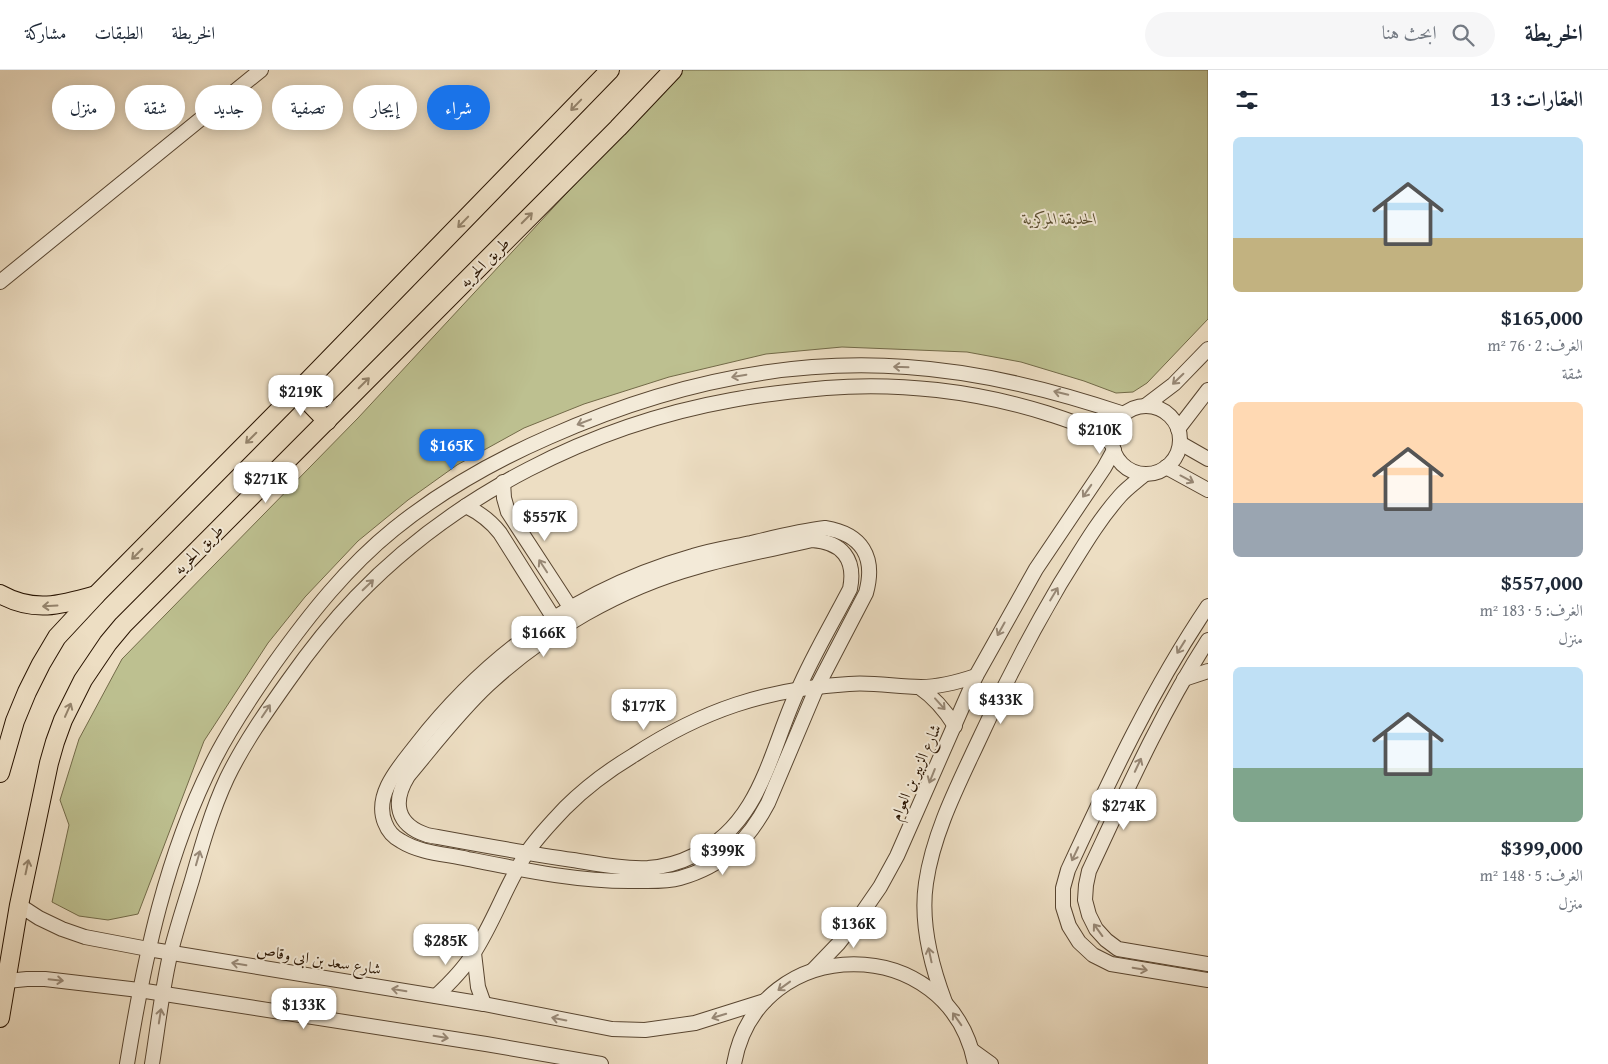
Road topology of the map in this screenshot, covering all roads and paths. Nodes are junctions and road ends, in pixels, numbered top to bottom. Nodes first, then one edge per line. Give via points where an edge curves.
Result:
1 (260, 70) edge
2 (610, 70) edge
3 (673, 70) edge
4 (0, 282) edge
5 (1208, 349) edge
6 (1208, 390) edge
7 (298, 391) junction
8 (1145, 406) junction
9 (1124, 414) junction
10 (327, 420) junction
11 (1179, 436) junction
12 (1113, 447) junction
13 (1208, 459) edge
14 (1166, 467) junction
15 (1145, 474) junction
16 (503, 482) junction
17 (1208, 490) edge
18 (466, 506) junction
19 (696, 561) junction
20 (0, 594) edge
21 (97, 594) junction
22 (1208, 606) edge
23 (570, 607) junction
24 (553, 617) junction
25 (1208, 640) edge
26 (1208, 671) edge
27 (976, 676) junction
28 (1184, 679) junction
29 (817, 686) junction
30 (919, 687) junction
31 (798, 689) junction
32 (433, 724) junction
33 (955, 726) junction
34 (444, 733) junction
35 (0, 773) edge
36 (526, 853) junction
37 (518, 869) junction
38 (19, 904) junction
39 (148, 949) junction
40 (171, 953) junction
41 (474, 953) junction
42 (1208, 964) edge
43 (813, 970) junction
44 (1208, 977) edge
45 (7, 981) junction
46 (139, 990) junction
47 (164, 994) junction
48 (436, 996) junction
49 (765, 1001) junction
50 (944, 1002) junction
51 (484, 1004) junction
52 (0, 1018) edge
53 (974, 1058) edge
54 (127, 1064) edge
55 (152, 1064) edge
56 (601, 1064) edge
57 (734, 1064) edge
58 (991, 1064) edge

1 - 4 street
2 -> 7 main road
10 -> 3 main road, طريق الحريه
5 -> 8 street via 1174,384
6 - 11 street
7 - 10 main road
7 -> 21 main road
8 - 9 street
8 - 11 street via 1166,412 1173,419
9 - 12 street via 1114,428
9 -> 39 street via 1026,384 961,372 906,367 794,368 738,376 631,404 546,438 480,471 392,530 354,565 319,603 263,679 219,749 195,799
38 -> 10 main road, طريق الحريه via 55,742 72,700 91,667 123,625
11 - 13 street
11 - 14 street via 1176,457
12 - 15 street via 1118,460 1126,467
12 - 16 street via 1086,426 996,400 918,388 840,387 757,395 661,416 594,440
12 -> 27 street, شارع الزبير بن العوام via 1104,468 1036,569
14 - 15 street
14 -> 17 street
50 -> 15 street via 930,956 925,909 930,858 940,831 966,767 1020,653 1100,520
16 - 18 street
23 -> 16 street via 508,512
18 - 24 street via 491,521
40 -> 18 street via 213,813 227,778 264,713 308,652 356,596 412,546
19 - 23 street via 625,580
19 - 29 street via 824,528 840,530 853,538 869,563 870,579 866,593
19 - 31 street via 812,540 836,546 845,554 853,577 850,589
19 - 34 street via 615,599 537,645 487,686
21 -> 20 main road via 60,605 41,606 22,604
21 - 35 main road via 57,637 41,664 15,721
22 -> 44 street via 1129,740 1068,870 1063,888 1063,908 1069,926 1079,942 1094,955 1111,964
23 - 24 street
24 - 32 street via 489,666
25 - 28 street
26 - 28 street
27 - 30 street via 939,686
27 - 33 street, شارع الزبير بن العوام
42 -> 28 street via 1118,949 1096,929 1085,900 1089,871 1145,751
29 - 30 street via 851,683
29 - 31 street
29 - 37 street via 759,820 747,837 716,863 697,872 657,882 613,882
30 -> 33 street via 934,698
31 - 36 street via 732,705 670,732 590,786
31 - 36 street via 755,798 733,828 704,851 678,862 650,868
32 - 34 street
32 - 37 street via 385,792 382,807 385,825 402,842 420,849
33 -> 43 street, شارع الزبير بن العوام via 880,887 838,944
34 - 36 street via 401,787 398,800 406,823 427,835
36 - 37 street
37 - 41 street
38 - 39 street, شارع سعد بن ابى وقاص via 62,929 85,937
38 - 45 main road, طريق الحريه
39 - 40 street, شارع سعد بن ابى وقاص
39 - 46 street
40 - 47 street
48 -> 40 street, شارع سعد بن ابى وقاص
41 - 48 street
41 - 51 street
43 -> 49 street via 787,983
43 - 50 street via 841,964 869,964 897,971 923,984
45 -> 46 street via 45,978
45 - 52 main road, طريق الحريه
46 - 47 street
46 - 54 street
55 -> 47 street
47 -> 56 street
48 - 51 street, شارع سعد بن ابى وقاص
49 -> 51 street, شارع سعد بن ابى وقاص via 695,1023 645,1030 612,1029
49 - 57 street via 748,1024 736,1050
53 -> 50 street via 962,1025
53 - 58 street

